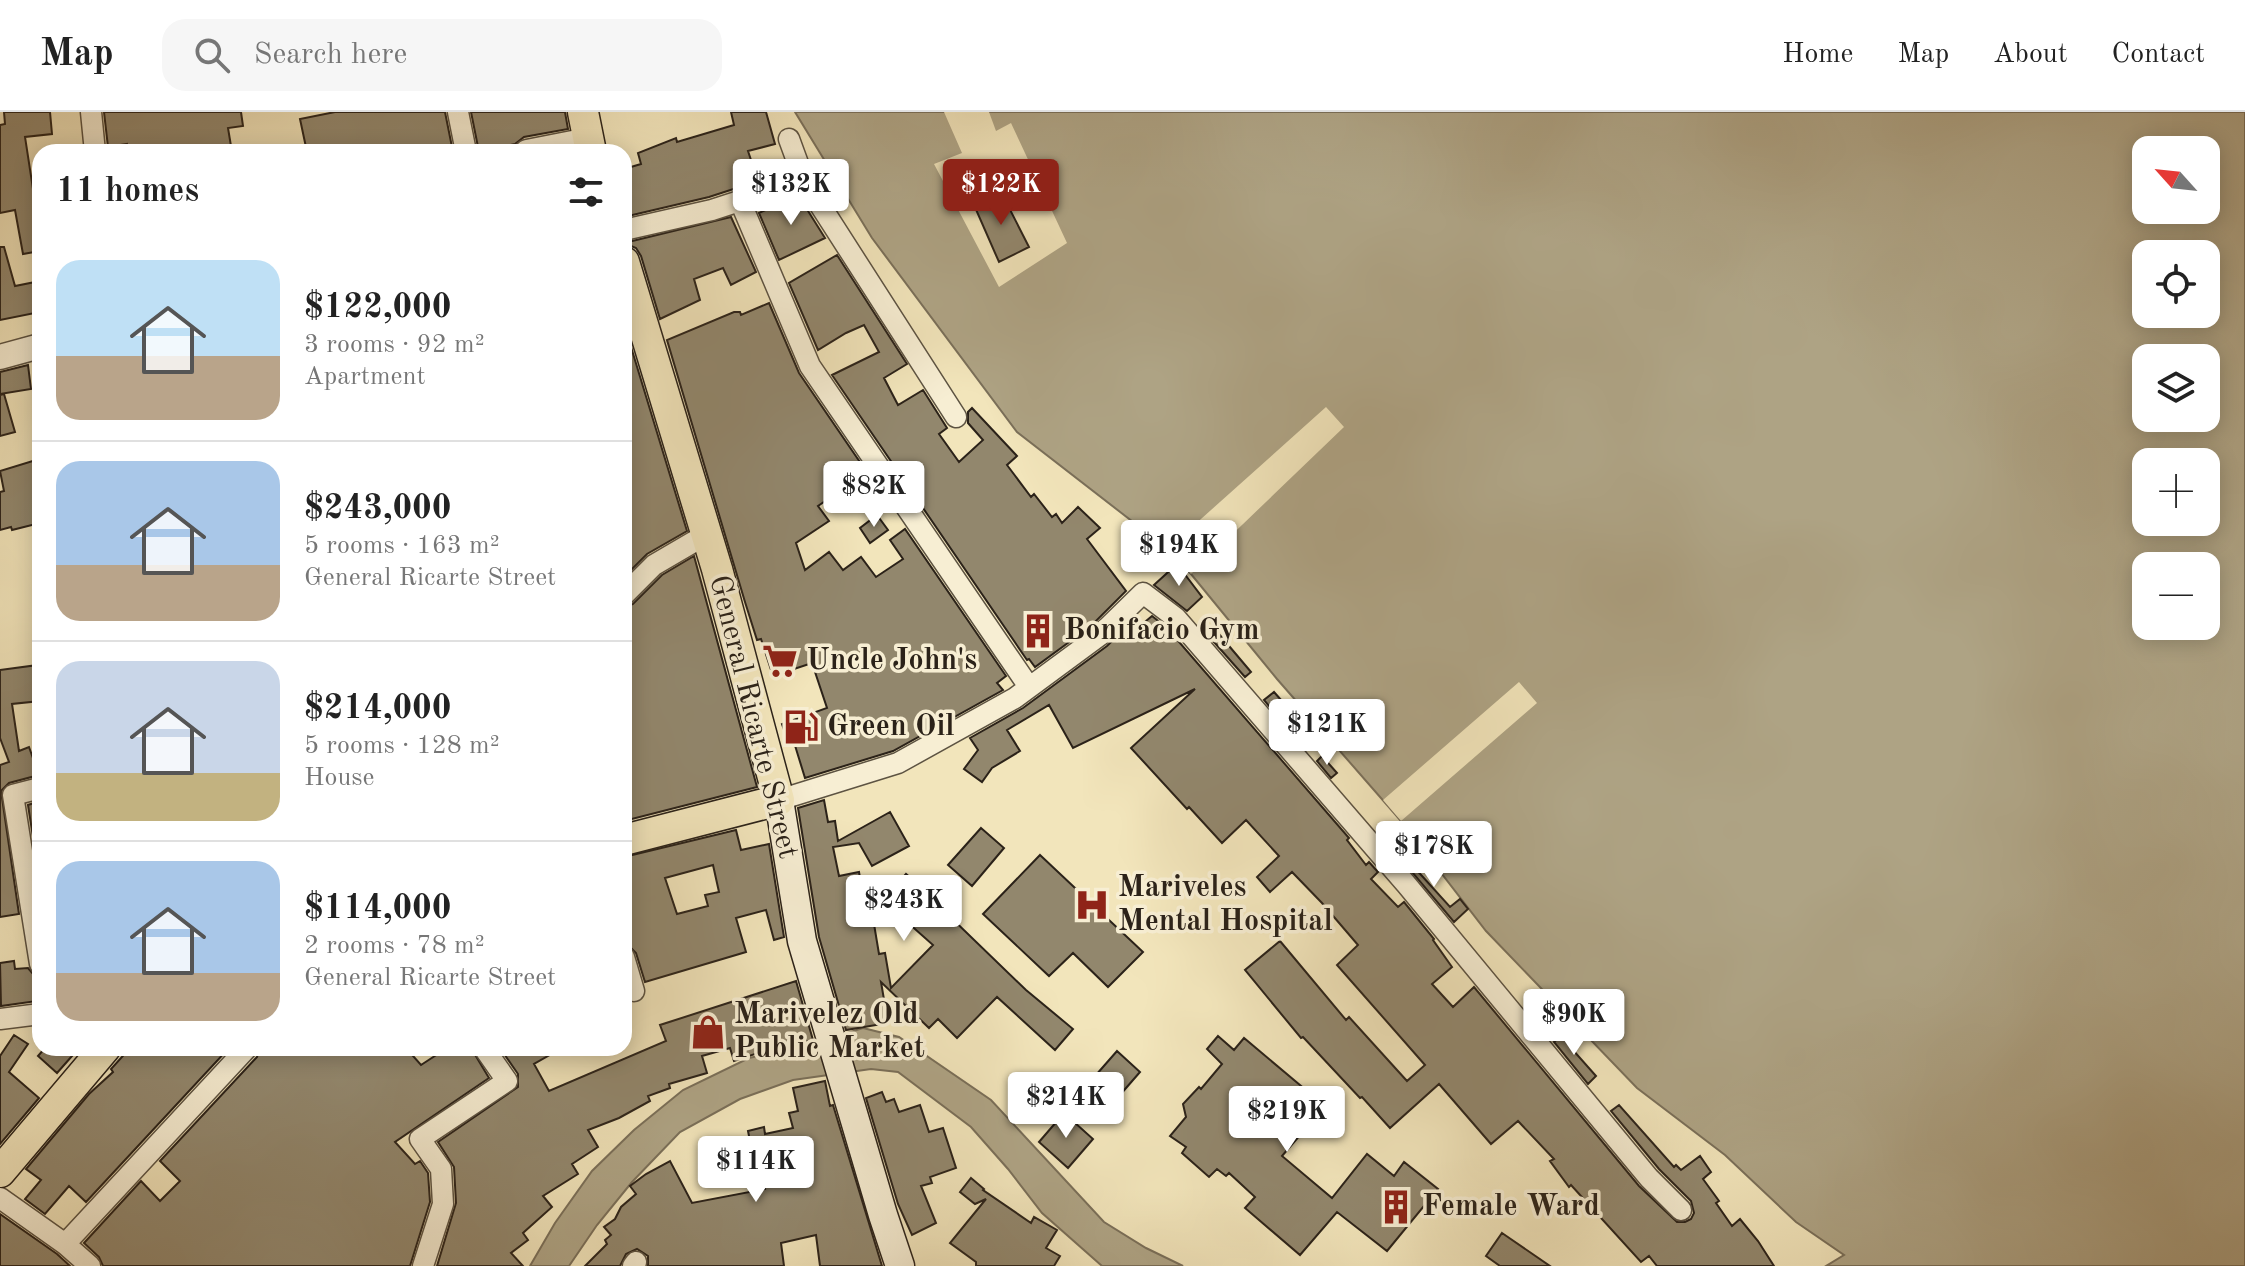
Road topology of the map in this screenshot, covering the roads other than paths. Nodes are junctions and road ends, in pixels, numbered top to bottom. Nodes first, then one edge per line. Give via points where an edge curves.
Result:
1 (91, 112) edge
2 (458, 112) edge
3 (587, 135) edge
4 (789, 139) dead end
5 (94, 144) edge
6 (464, 144) edge
7 (555, 144) edge
8 (804, 180) junction
9 (740, 201) junction
10 (632, 228) edge
11 (633, 326) edge
12 (32, 348) edge
13 (0, 357) edge
14 (956, 417) dead end
15 (707, 534) junction
16 (632, 587) edge
17 (1029, 687) junction
18 (32, 790) edge
19 (779, 800) junction
20 (632, 838) edge
21 (32, 914) edge
22 (632, 984) edge
23 (634, 991) dead end
24 (32, 1015) edge
25 (0, 1019) edge
26 (98, 1056) edge
27 (240, 1056) edge
28 (490, 1056) edge
29 (0, 1172) edge
30 (0, 1198) edge
31 (1681, 1210) dead end
32 (65, 1244) junction
33 (90, 1266) edge
34 (423, 1266) edge
35 (900, 1266) edge

1 - 5 street
2 - 6 street
3 - 7 street
4 - 8 street
8 - 9 street
8 - 14 street
9 - 10 street
9 - 17 street via 810,366
11 - 15 main road, General Ricarte Street
12 - 13 street
15 - 16 street via 654,565
15 - 19 main road, General Ricarte Street
17 - 19 street via 898,763
17 - 31 street via 1099,636 1143,593 1176,618
18 - 21 street via 13,795
19 - 20 main road
19 - 35 main road, General Ricarte Street via 802,941
22 - 23 street
24 - 25 street
26 - 29 main road
27 - 32 street
28 - 34 street via 507,1081 420,1139 441,1169 443,1204
30 - 32 street
32 - 33 street

